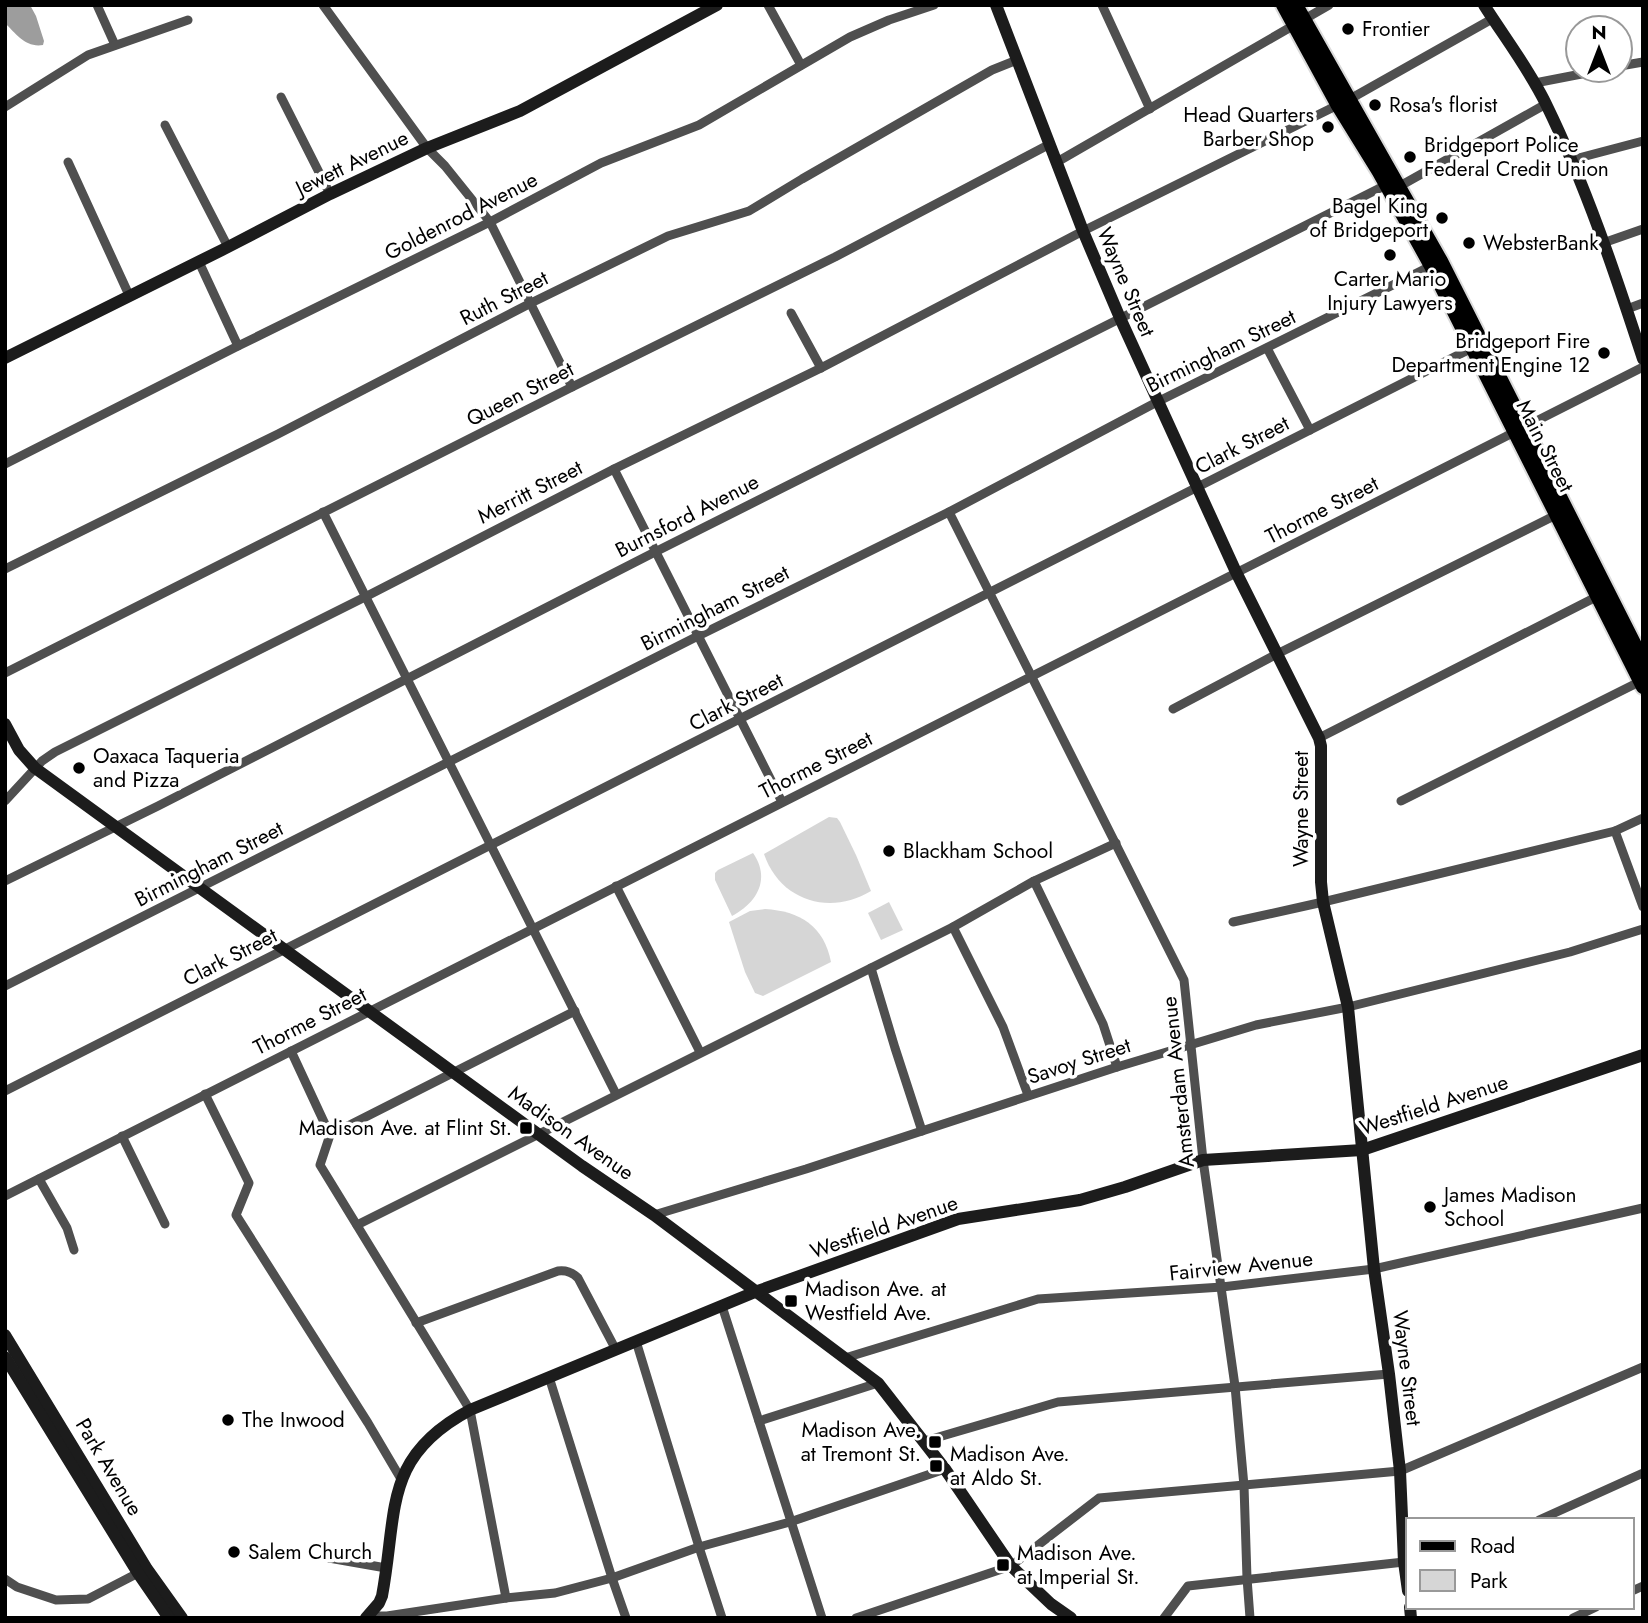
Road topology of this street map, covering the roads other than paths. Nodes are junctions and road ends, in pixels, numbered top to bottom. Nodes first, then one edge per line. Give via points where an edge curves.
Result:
1 (97, 5) edge
2 (323, 5) edge
3 (717, 5) edge
4 (768, 5) edge
5 (934, 5) edge
6 (996, 5) edge
7 (1102, 5) edge
8 (1283, 5) edge
9 (1296, 5) edge
10 (1329, 5) edge
11 (1484, 5) edge
12 (1492, 19) junction
13 (188, 20) dead end
14 (1299, 23) junction
15 (115, 45) junction
16 (1017, 61) junction
17 (801, 65) junction
18 (1564, 77) edge
19 (1535, 83) junction
20 (281, 97) dead end
21 (1344, 102) junction
22 (1546, 104) junction
23 (5, 107) edge
24 (1150, 109) junction
25 (166, 125) dead end
26 (1643, 141) edge
27 (1050, 144) junction
28 (427, 148) junction
29 (1571, 160) junction
30 (68, 162) dead end
31 (1057, 162) junction
32 (1393, 186) junction
33 (330, 194) junction
34 (490, 222) junction
35 (1643, 229) edge
36 (1083, 231) junction
37 (1603, 243) junction
38 (228, 247) junction
39 (199, 262) junction
40 (1436, 263) junction
41 (129, 295) junction
42 (531, 303) junction
43 (1643, 303) edge
44 (1627, 309) junction
45 (791, 313) dead end
46 (1120, 318) junction
47 (1477, 345) junction
48 (238, 346) junction
49 (1267, 348) junction
50 (5, 358) edge
51 (1643, 359) edge
52 (1643, 367) edge
53 (821, 368) junction
54 (572, 387) junction
55 (1157, 402) junction
56 (1519, 429) junction
57 (1310, 430) junction
58 (5, 464) edge
59 (614, 469) junction
60 (1197, 488) junction
61 (323, 512) junction
62 (949, 512) junction
63 (1561, 512) junction
64 (655, 552) junction
65 (5, 569) edge
66 (1236, 572) junction
67 (989, 593) junction
68 (1603, 594) junction
69 (367, 596) junction
70 (698, 635) junction
71 (1277, 654) junction
72 (1643, 661) edge
73 (5, 673) edge
74 (1031, 676) junction
75 (407, 680) junction
76 (1642, 682) edge
77 (1173, 709) dead end
78 (740, 719) junction
79 (5, 724) edge
80 (1319, 738) junction
81 (449, 762) junction
82 (35, 768) junction
83 (5, 801) edge
84 (1401, 801) dead end
85 (782, 802) junction
86 (1643, 818) edge
87 (116, 827) junction
88 (1615, 831) junction
89 (1115, 843) junction
90 (491, 845) junction
91 (5, 881) edge
92 (1034, 881) junction
93 (616, 886) junction
94 (200, 888) junction
95 (1323, 902) junction
96 (1643, 907) edge
97 (1233, 922) dead end
98 (953, 927) junction
99 (533, 928) junction
100 (1643, 929) edge
101 (284, 949) junction
102 (871, 968) junction
103 (5, 986) edge
104 (1348, 1007) junction
105 (369, 1011) junction
106 (575, 1011) junction
107 (1191, 1044) junction
108 (291, 1051) junction
109 (700, 1052) junction
110 (1643, 1055) edge
111 (1117, 1067) junction
112 (453, 1072) junction
113 (5, 1091) edge
114 (205, 1094) junction
115 (617, 1094) junction
116 (1028, 1095) junction
117 (922, 1131) junction
118 (537, 1134) junction
119 (330, 1135) junction
120 (122, 1136) junction
121 (1363, 1150) junction
122 (1203, 1160) junction
123 (38, 1179) junction
124 (5, 1196) edge
125 (1643, 1208) edge
126 (654, 1215) junction
127 (165, 1224) dead end
128 (357, 1224) junction
129 (74, 1250) dead end
130 (1374, 1269) junction
131 (1222, 1287) junction
132 (755, 1292) junction
133 (722, 1306) junction
134 (415, 1323) junction
135 (5, 1335) edge
136 (636, 1342) junction
137 (616, 1350) junction
138 (5, 1357) edge
139 (845, 1358) junction
140 (1643, 1367) edge
141 (1389, 1374) junction
142 (549, 1377) junction
143 (878, 1383) junction
144 (1235, 1386) junction
145 (470, 1410) junction
146 (759, 1421) junction
147 (925, 1441) junction
148 (945, 1469) junction
149 (1400, 1471) junction
150 (1643, 1473) edge
151 (401, 1479) junction
152 (1244, 1486) junction
153 (1543, 1518) edge
154 (790, 1522) junction
155 (699, 1548) junction
156 (329, 1558) dead end
157 (1404, 1562) junction
158 (1011, 1566) junction
159 (386, 1568) junction
160 (143, 1571) junction
161 (1406, 1572) edge
162 (5, 1578) edge
163 (612, 1578) junction
164 (1247, 1578) junction
165 (506, 1598) junction
166 (1592, 1609) edge
167 (367, 1617) edge
168 (169, 1618) edge
169 (182, 1618) edge
170 (626, 1618) edge
171 (722, 1618) edge
172 (822, 1618) edge
173 (856, 1618) edge
174 (1071, 1618) edge
175 (1164, 1618) edge
176 (1250, 1618) edge
177 (1573, 1618) edge

1 - 15 street
2 - 28 street
3 - 28 street, Jewett Avenue via 520,111
4 - 17 street
5 - 17 street, Goldenrod Avenue via 850,37
6 - 16 street, Wayne Street
7 - 24 street
8 - 14 main road, Main Street
9 - 14 main road, Main Street
10 - 14 street
11 - 12 street
12 - 19 street
12 - 21 street, Merritt Street
13 - 15 street
14 - 21 main road, Main Street
14 - 24 street
15 - 23 street via 88,55
16 - 27 street, Wayne Street
16 - 42 street, Ruth Street via 992,70 749,211 668,236
17 - 34 street, Goldenrod Avenue via 699,125 601,163
18 - 19 street
19 - 22 street
20 - 33 street
21 - 32 main road, Main Street
21 - 36 street, Merritt Street
22 - 29 street
22 - 32 street, Burnsford Avenue
24 - 31 street
25 - 38 street
26 - 29 street
27 - 31 street, Wayne Street
27 - 54 street, Queen Street
28 - 33 street, Jewett Avenue
28 - 34 street
29 - 37 street
30 - 41 street
31 - 36 street, Wayne Street
32 - 40 main road, Main Street
32 - 46 street, Burnsford Avenue
33 - 38 street, Jewett Avenue
34 - 42 street
34 - 48 street, Goldenrod Avenue
35 - 37 street
36 - 46 street, Wayne Street
36 - 53 street, Merritt Street
37 - 44 street
38 - 39 street, Jewett Avenue
39 - 41 street, Jewett Avenue
39 - 48 street
40 - 47 main road, Main Street
40 - 49 street, Birmingham Street
41 - 50 street, Jewett Avenue
42 - 54 street
42 - 65 street, Ruth Street
43 - 44 street
44 - 51 street
45 - 53 street
46 - 55 street, Wayne Street
46 - 64 street, Burnsford Avenue
47 - 56 main road, Main Street
47 - 57 street, Clark Street
48 - 58 street, Goldenrod Avenue
49 - 55 street, Birmingham Street
49 - 57 street
52 - 56 street, Thorme Street
53 - 59 street, Merritt Street
54 - 61 street, Queen Street
55 - 60 street, Wayne Street
55 - 62 street, Birmingham Street
56 - 63 main road, Main Street
56 - 66 street, Thorme Street
57 - 60 street, Clark Street
59 - 64 street
59 - 69 street, Merritt Street
60 - 66 street, Wayne Street
60 - 67 street, Clark Street
61 - 69 street
61 - 73 street, Queen Street
62 - 67 street, Amsterdam Avenue
62 - 70 street, Birmingham Street
63 - 68 main road, Main Street
63 - 71 street
64 - 70 street
64 - 75 street, Burnsford Avenue
66 - 71 street, Wayne Street
66 - 74 street, Thorme Street
67 - 74 street, Amsterdam Avenue
67 - 78 street, Clark Street
68 - 72 main road, Main Street
68 - 76 main road, Main Street
68 - 80 street
69 - 75 street
69 - 82 street, Merritt Street via 55,752
70 - 78 street
70 - 81 street, Birmingham Street
71 - 77 street
71 - 80 street, Wayne Street
74 - 85 street, Thorme Street
74 - 89 street, Amsterdam Avenue
75 - 81 street
75 - 87 street, Burnsford Avenue
76 - 84 street
78 - 85 street
78 - 90 street, Clark Street
79 - 82 street, Madison Avenue
80 - 95 street, Wayne Street
81 - 90 street
81 - 94 street, Birmingham Street
82 - 83 street, Merritt Street
82 - 87 street, Madison Avenue
85 - 93 street, Thorme Street
86 - 88 street
87 - 91 street, Burnsford Avenue
87 - 94 street, Madison Avenue
88 - 95 street
88 - 96 street
89 - 92 street
89 - 107 street, Amsterdam Avenue via 1184,980
90 - 99 street
90 - 101 street, Clark Street
92 - 98 street
92 - 111 street via 1103,1024
93 - 99 street, Thorme Street
93 - 109 street
94 - 101 street, Madison Avenue
94 - 103 street, Birmingham Street
95 - 97 street
95 - 104 street, Wayne Street
98 - 102 street
98 - 116 street via 1003,1027
99 - 105 street, Thorme Street
99 - 106 street
100 - 104 street, Savoy Street via 1570,952
101 - 105 street, Madison Avenue
101 - 113 street, Clark Street
102 - 109 street
102 - 117 street
104 - 107 street, Savoy Street via 1256,1025
104 - 121 street, Wayne Street
105 - 108 street, Thorme Street
105 - 112 street, Madison Avenue
106 - 112 street
106 - 115 street
107 - 111 street, Savoy Street
107 - 122 street, Amsterdam Avenue
108 - 114 street, Thorme Street
108 - 119 street
109 - 115 street
110 - 121 street, Westfield Avenue
111 - 116 street, Savoy Street
112 - 118 street, Madison Avenue
112 - 119 street
114 - 120 street, Thorme Street
114 - 151 street via 249,1183 236,1215
115 - 118 street
116 - 117 street, Savoy Street
117 - 126 street, Savoy Street
118 - 126 street, Madison Avenue
118 - 128 street
119 - 128 street via 320,1165
120 - 123 street, Thorme Street
120 - 127 street
121 - 122 street, Westfield Avenue
121 - 130 street, Wayne Street
122 - 131 street, Amsterdam Avenue
122 - 132 street, Westfield Avenue via 1080,1200 958,1219
123 - 124 street, Thorme Street
123 - 129 street via 67,1228
125 - 130 street, Fairview Avenue
126 - 132 street, Madison Avenue
128 - 134 street
130 - 131 street, Fairview Avenue
130 - 141 street, Wayne Street
131 - 139 street, Fairview Avenue via 1038,1299
131 - 144 street, Amsterdam Avenue
132 - 133 street, Westfield Avenue
132 - 139 street, Madison Avenue
133 - 136 street, Westfield Avenue
133 - 146 street
134 - 137 street via 564,1271 578,1278
134 - 145 street
135 - 160 street, Park Avenue
136 - 137 street, Westfield Avenue
136 - 155 street
137 - 142 street, Westfield Avenue
138 - 160 street, Park Avenue
139 - 143 street, Madison Avenue
140 - 149 street
141 - 144 street
141 - 149 street, Wayne Street
142 - 145 street, Westfield Avenue
142 - 163 street
143 - 146 street
143 - 147 street, Madison Avenue
144 - 147 street via 1058,1402
144 - 152 street, Amsterdam Avenue
145 - 151 street, Westfield Avenue via 427,1440
145 - 165 street
146 - 154 street
147 - 148 street, Madison Avenue
148 - 154 street
148 - 158 street, Madison Avenue
149 - 152 street
149 - 157 street, Wayne Street
150 - 153 street
151 - 159 street, Westfield Avenue
152 - 158 street via 1099,1499
152 - 164 street, Amsterdam Avenue
154 - 155 street
154 - 172 street
155 - 163 street
155 - 171 street
156 - 159 street
157 - 161 street, Wayne Street
157 - 164 street
158 - 173 street
158 - 174 street, Madison Avenue
159 - 167 street, Westfield Avenue via 379,1602
160 - 162 street via 88,1599 56,1600 17,1587
160 - 168 street, Park Avenue
160 - 169 street, Park Avenue
163 - 165 street via 555,1593
163 - 170 street
164 - 175 street via 1188,1586
164 - 176 street, Amsterdam Avenue
165 - 167 street
166 - 177 street

